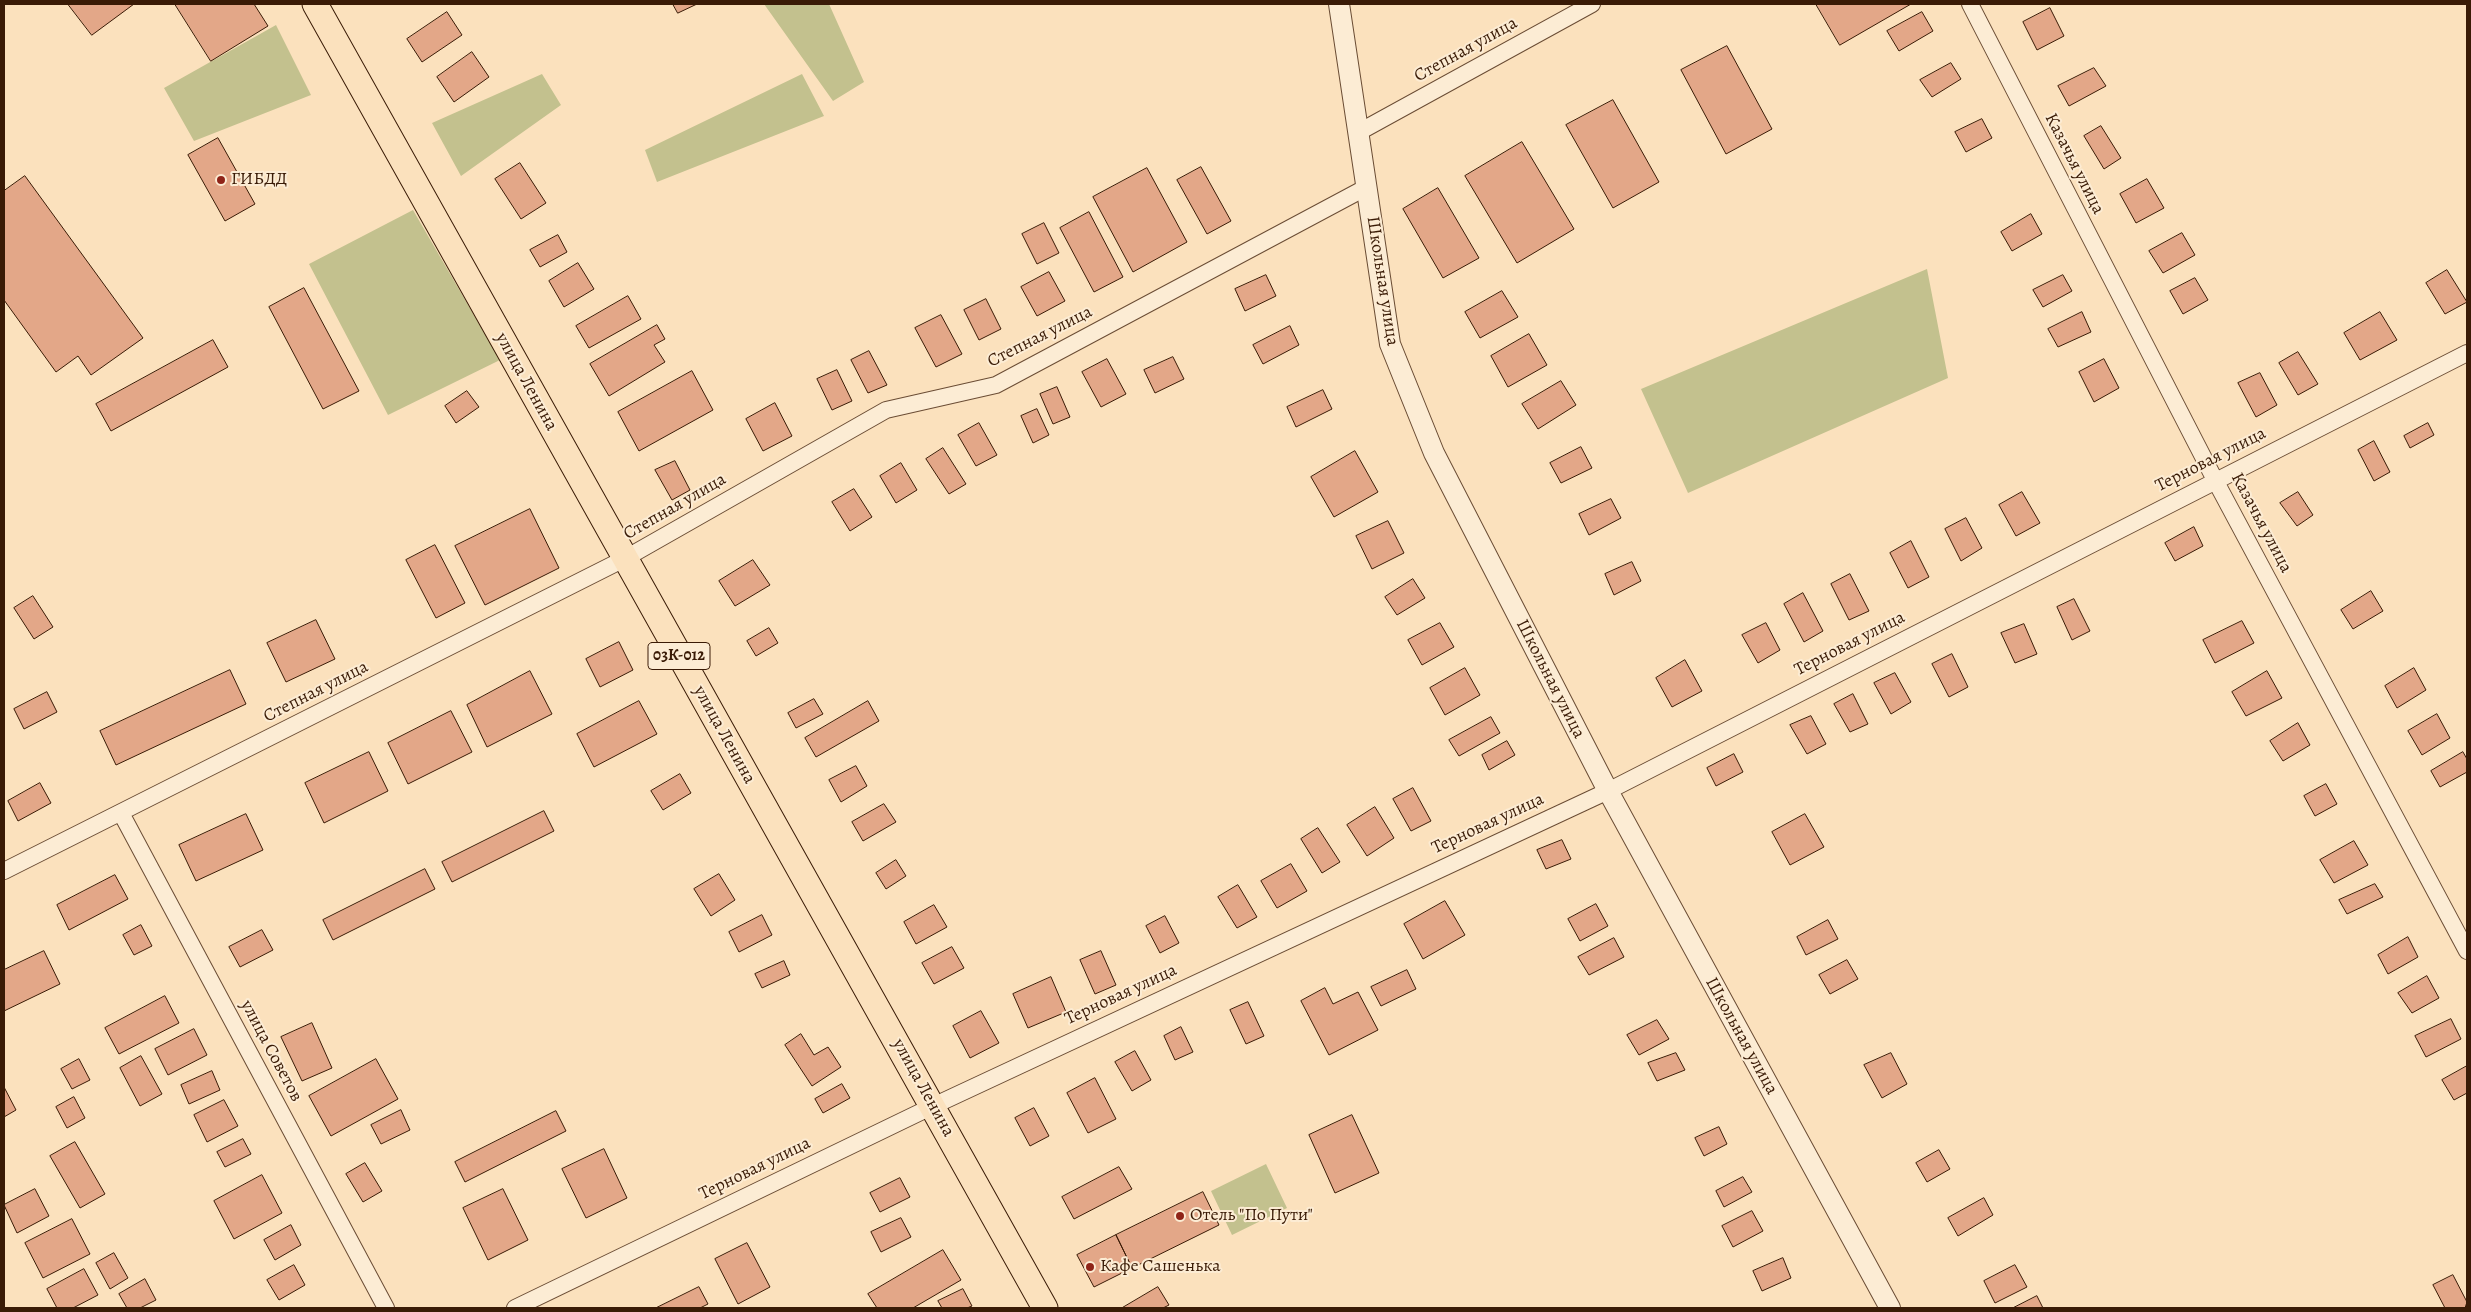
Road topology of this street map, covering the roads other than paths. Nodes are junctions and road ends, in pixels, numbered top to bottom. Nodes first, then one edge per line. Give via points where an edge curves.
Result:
1 (315, 4) edge
2 (1339, 4) edge
3 (1592, 4) edge
4 (1970, 4) edge
5 (1358, 132) junction
6 (1367, 187) junction
7 (2467, 353) edge
8 (2215, 480) junction
9 (624, 559) junction
10 (1608, 791) junction
11 (121, 813) junction
12 (4, 871) edge
13 (2467, 951) edge
14 (933, 1106) junction
15 (386, 1308) edge
16 (515, 1308) edge
17 (1045, 1308) edge
18 (1890, 1308) edge

1 - 9 main road, улица Ленина / 03К-012
2 - 5 street, Школьная улица
3 - 5 street, Степная улица
4 - 8 street, Казачья улица
5 - 6 street, Школьная улица
6 - 9 street, Степная улица via 996,384 886,410
6 - 10 street, Школьная улица via 1390,344 1434,453
7 - 8 street, Терновая улица
8 - 10 street, Терновая улица
8 - 13 street, Казачья улица
9 - 11 street, Степная улица
9 - 14 main road, улица Ленина / 03К-012
10 - 14 street, Терновая улица
10 - 18 street, Школьная улица
11 - 12 street, Степная улица
11 - 15 street, улица Советов
14 - 16 street, Терновая улица
14 - 17 main road, улица Ленина / 03К-012

